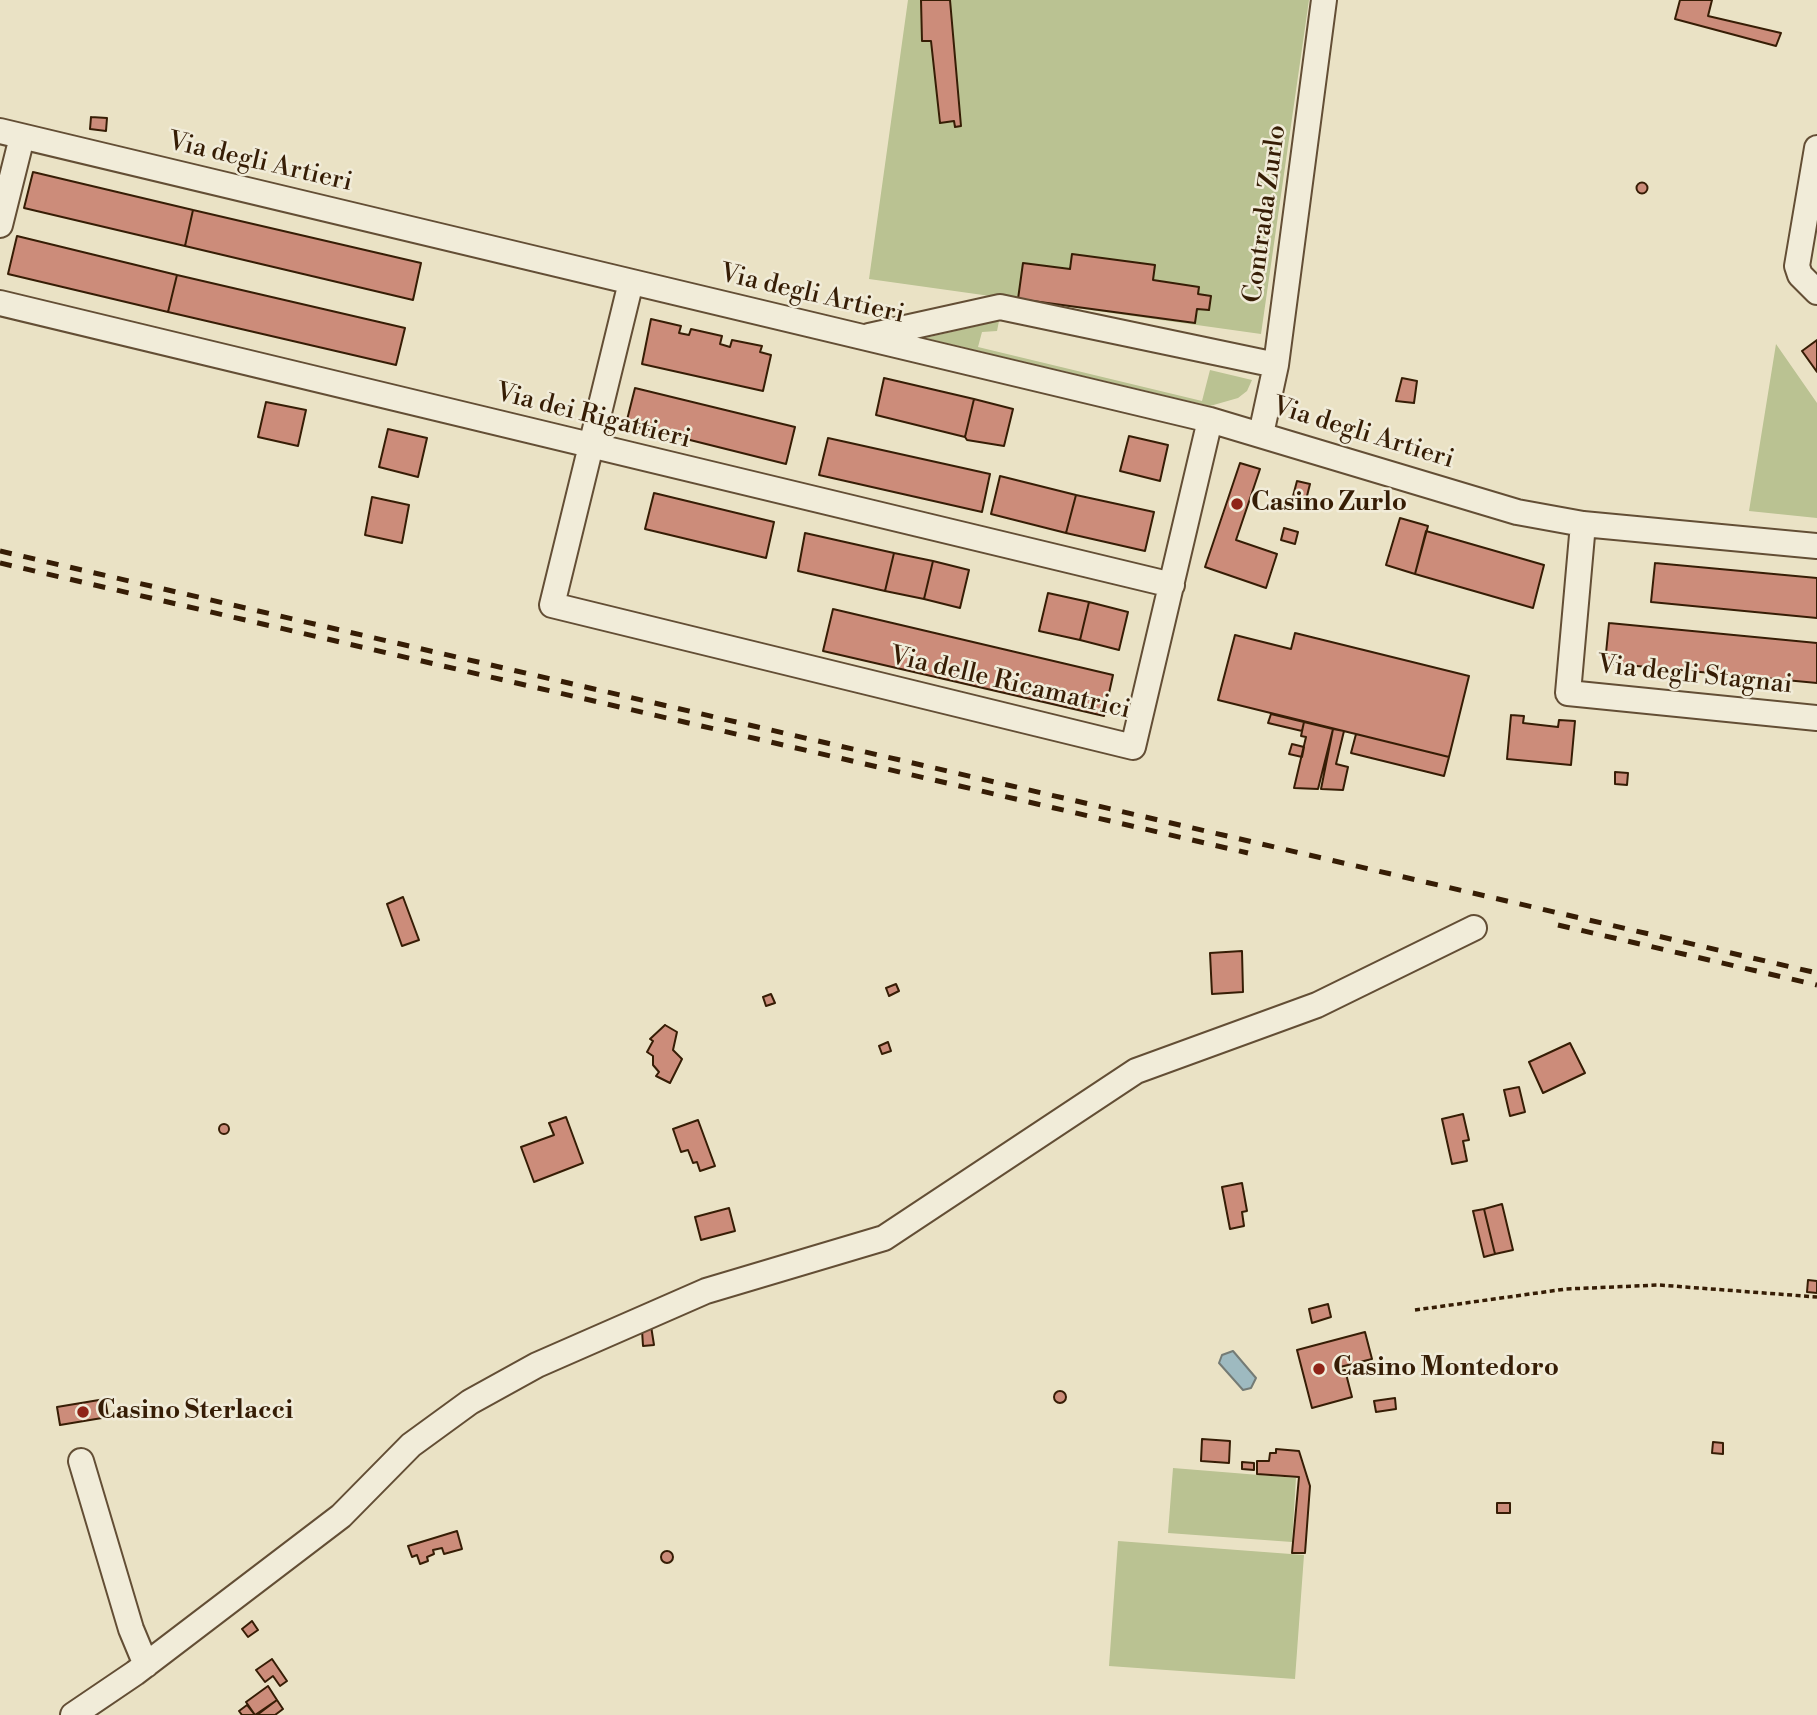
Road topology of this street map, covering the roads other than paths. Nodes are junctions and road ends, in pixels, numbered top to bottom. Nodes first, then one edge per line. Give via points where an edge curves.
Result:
1 (1324, 0) edge
2 (11, 134) edge
3 (1817, 148) edge
4 (0, 225) edge
5 (631, 282) junction
6 (1817, 292) edge
7 (0, 303) edge
8 (861, 337) junction
9 (1276, 365) junction
10 (1210, 420) junction
11 (1261, 434) junction
12 (591, 447) junction
13 (1583, 524) junction
14 (1817, 546) edge
15 (1172, 585) junction
16 (1817, 718) edge
17 (1474, 928) dead end
18 (81, 1461) dead end
19 (146, 1665) junction
20 (73, 1715) edge

1 - 9 street, Contrada Zurlo
2 - 4 street
2 - 5 street, Via degli Artieri
3 - 6 street via 1797,266
5 - 8 street, Via degli Artieri
5 - 12 street
7 - 12 street, Via dei Rigattieri
8 - 9 street via 1000,307
8 - 10 street, Via degli Artieri
9 - 11 street, Contrada Zurlo
10 - 11 street, Via degli Artieri
10 - 15 street, Via delle Ricamatrici
11 - 13 street, Via degli Artieri via 1517,512
12 - 15 street, Via dei Rigattieri
12 - 15 street, Via delle Ricamatrici via 552,605 1133,747
13 - 14 street, Via degli Artieri
13 - 16 street, Via degli Stagnai via 1568,692
17 - 19 street via 1317,1005 1136,1071 884,1238 706,1292 537,1364 470,1402 411,1445 341,1516
18 - 19 street
19 - 20 street

